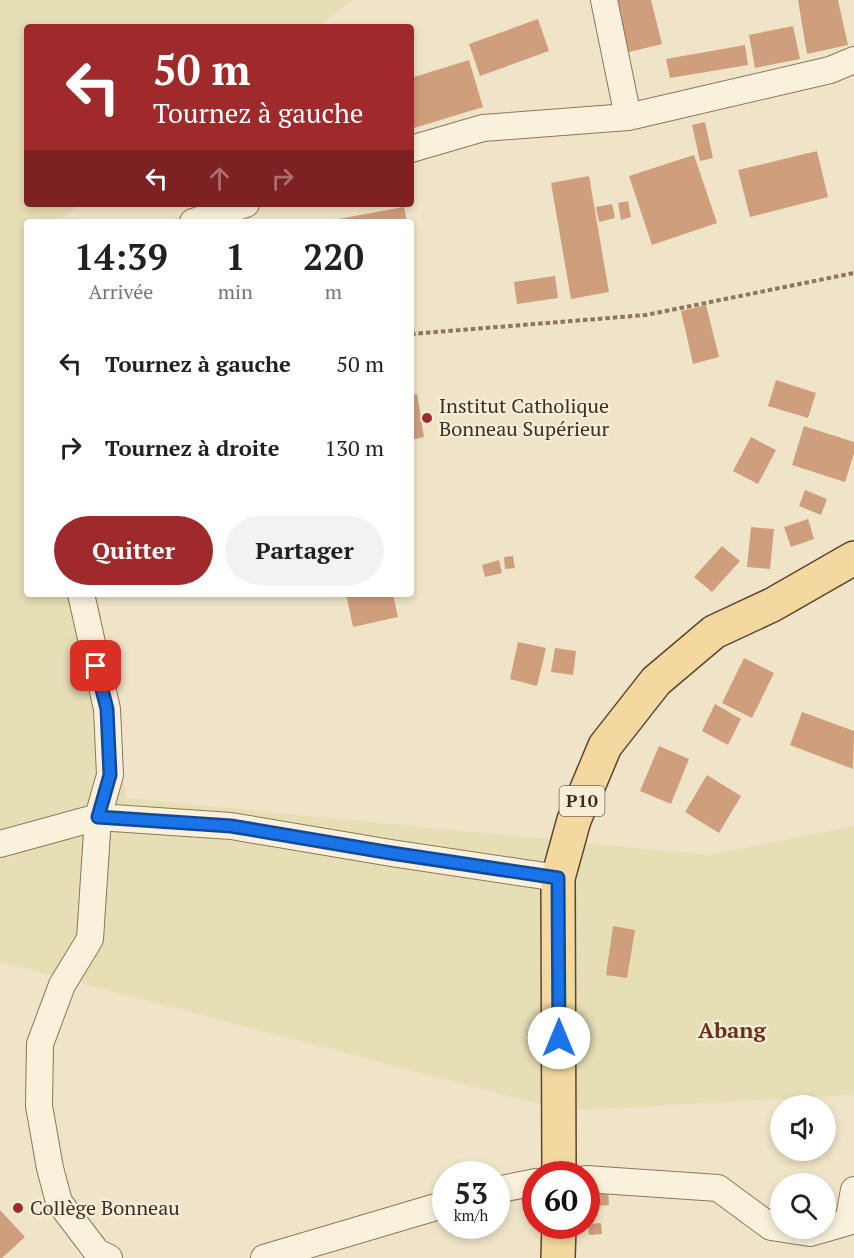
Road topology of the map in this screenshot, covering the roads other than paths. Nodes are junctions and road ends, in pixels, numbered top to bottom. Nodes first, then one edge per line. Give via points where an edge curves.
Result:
1 (604, 0) edge
2 (854, 60) edge
3 (628, 117) junction
4 (414, 149) edge
5 (237, 207) edge
6 (202, 219) edge
7 (854, 558) edge
8 (82, 597) edge
9 (98, 817) junction
10 (0, 844) edge
11 (558, 878) junction
12 (560, 1161) edge
13 (600, 1180) edge
14 (854, 1190) edge
15 (432, 1208) edge
16 (559, 1239) edge
17 (109, 1258) edge
18 (264, 1258) edge
19 (558, 1258) edge

1 - 3 street
2 - 3 street via 830,70
3 - 4 street via 483,128
5 - 6 street
7 - 11 main road, P10 via 772,605 714,632 656,681 604,746 574,820
8 - 9 street via 107,709 110,775
9 - 10 street
9 - 11 street via 231,826
9 - 17 street via 90,939 62,985 40,1044 39,1106 59,1202 97,1252
11 - 12 main road, P10
13 - 14 street via 718,1188 771,1227 810,1233 848,1222
15 - 18 street
16 - 19 main road

